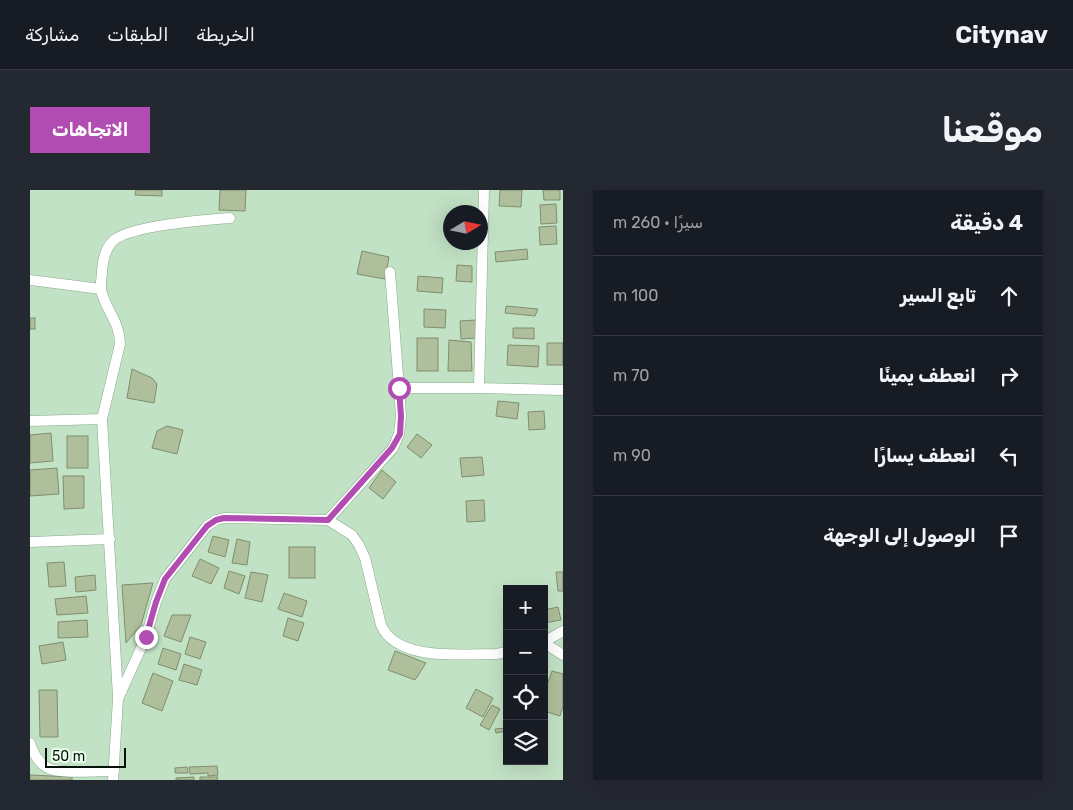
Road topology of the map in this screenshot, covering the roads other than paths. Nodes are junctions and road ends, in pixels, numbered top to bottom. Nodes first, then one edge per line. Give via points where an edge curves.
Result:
1 (484, 190) edge
2 (230, 218) dead end
3 (390, 272) dead end
4 (30, 280) edge
5 (101, 289) junction
6 (399, 388) junction
7 (479, 388) junction
8 (563, 390) edge
9 (102, 419) junction
10 (30, 421) edge
11 (328, 520) junction
12 (110, 539) junction
13 (30, 542) edge
14 (563, 631) edge
15 (548, 640) edge
16 (548, 645) edge
17 (503, 653) edge
18 (563, 655) edge
19 (118, 699) junction
20 (30, 744) edge
21 (114, 775) edge

1 - 7 street
2 - 5 street via 126,233 113,241 106,252
3 - 6 street
4 - 5 street
5 - 9 street via 120,334
6 - 7 street
6 - 11 street via 400,434 392,448
7 - 8 street
9 - 10 street
9 - 12 street
11 - 17 street via 352,535 359,545 381,626 396,643 425,653
11 - 19 street via 224,518 207,526 165,579 146,637
12 - 13 street
12 - 19 street
14 - 15 street
16 - 18 street
19 - 21 street
20 - 21 street via 33,754 48,768

